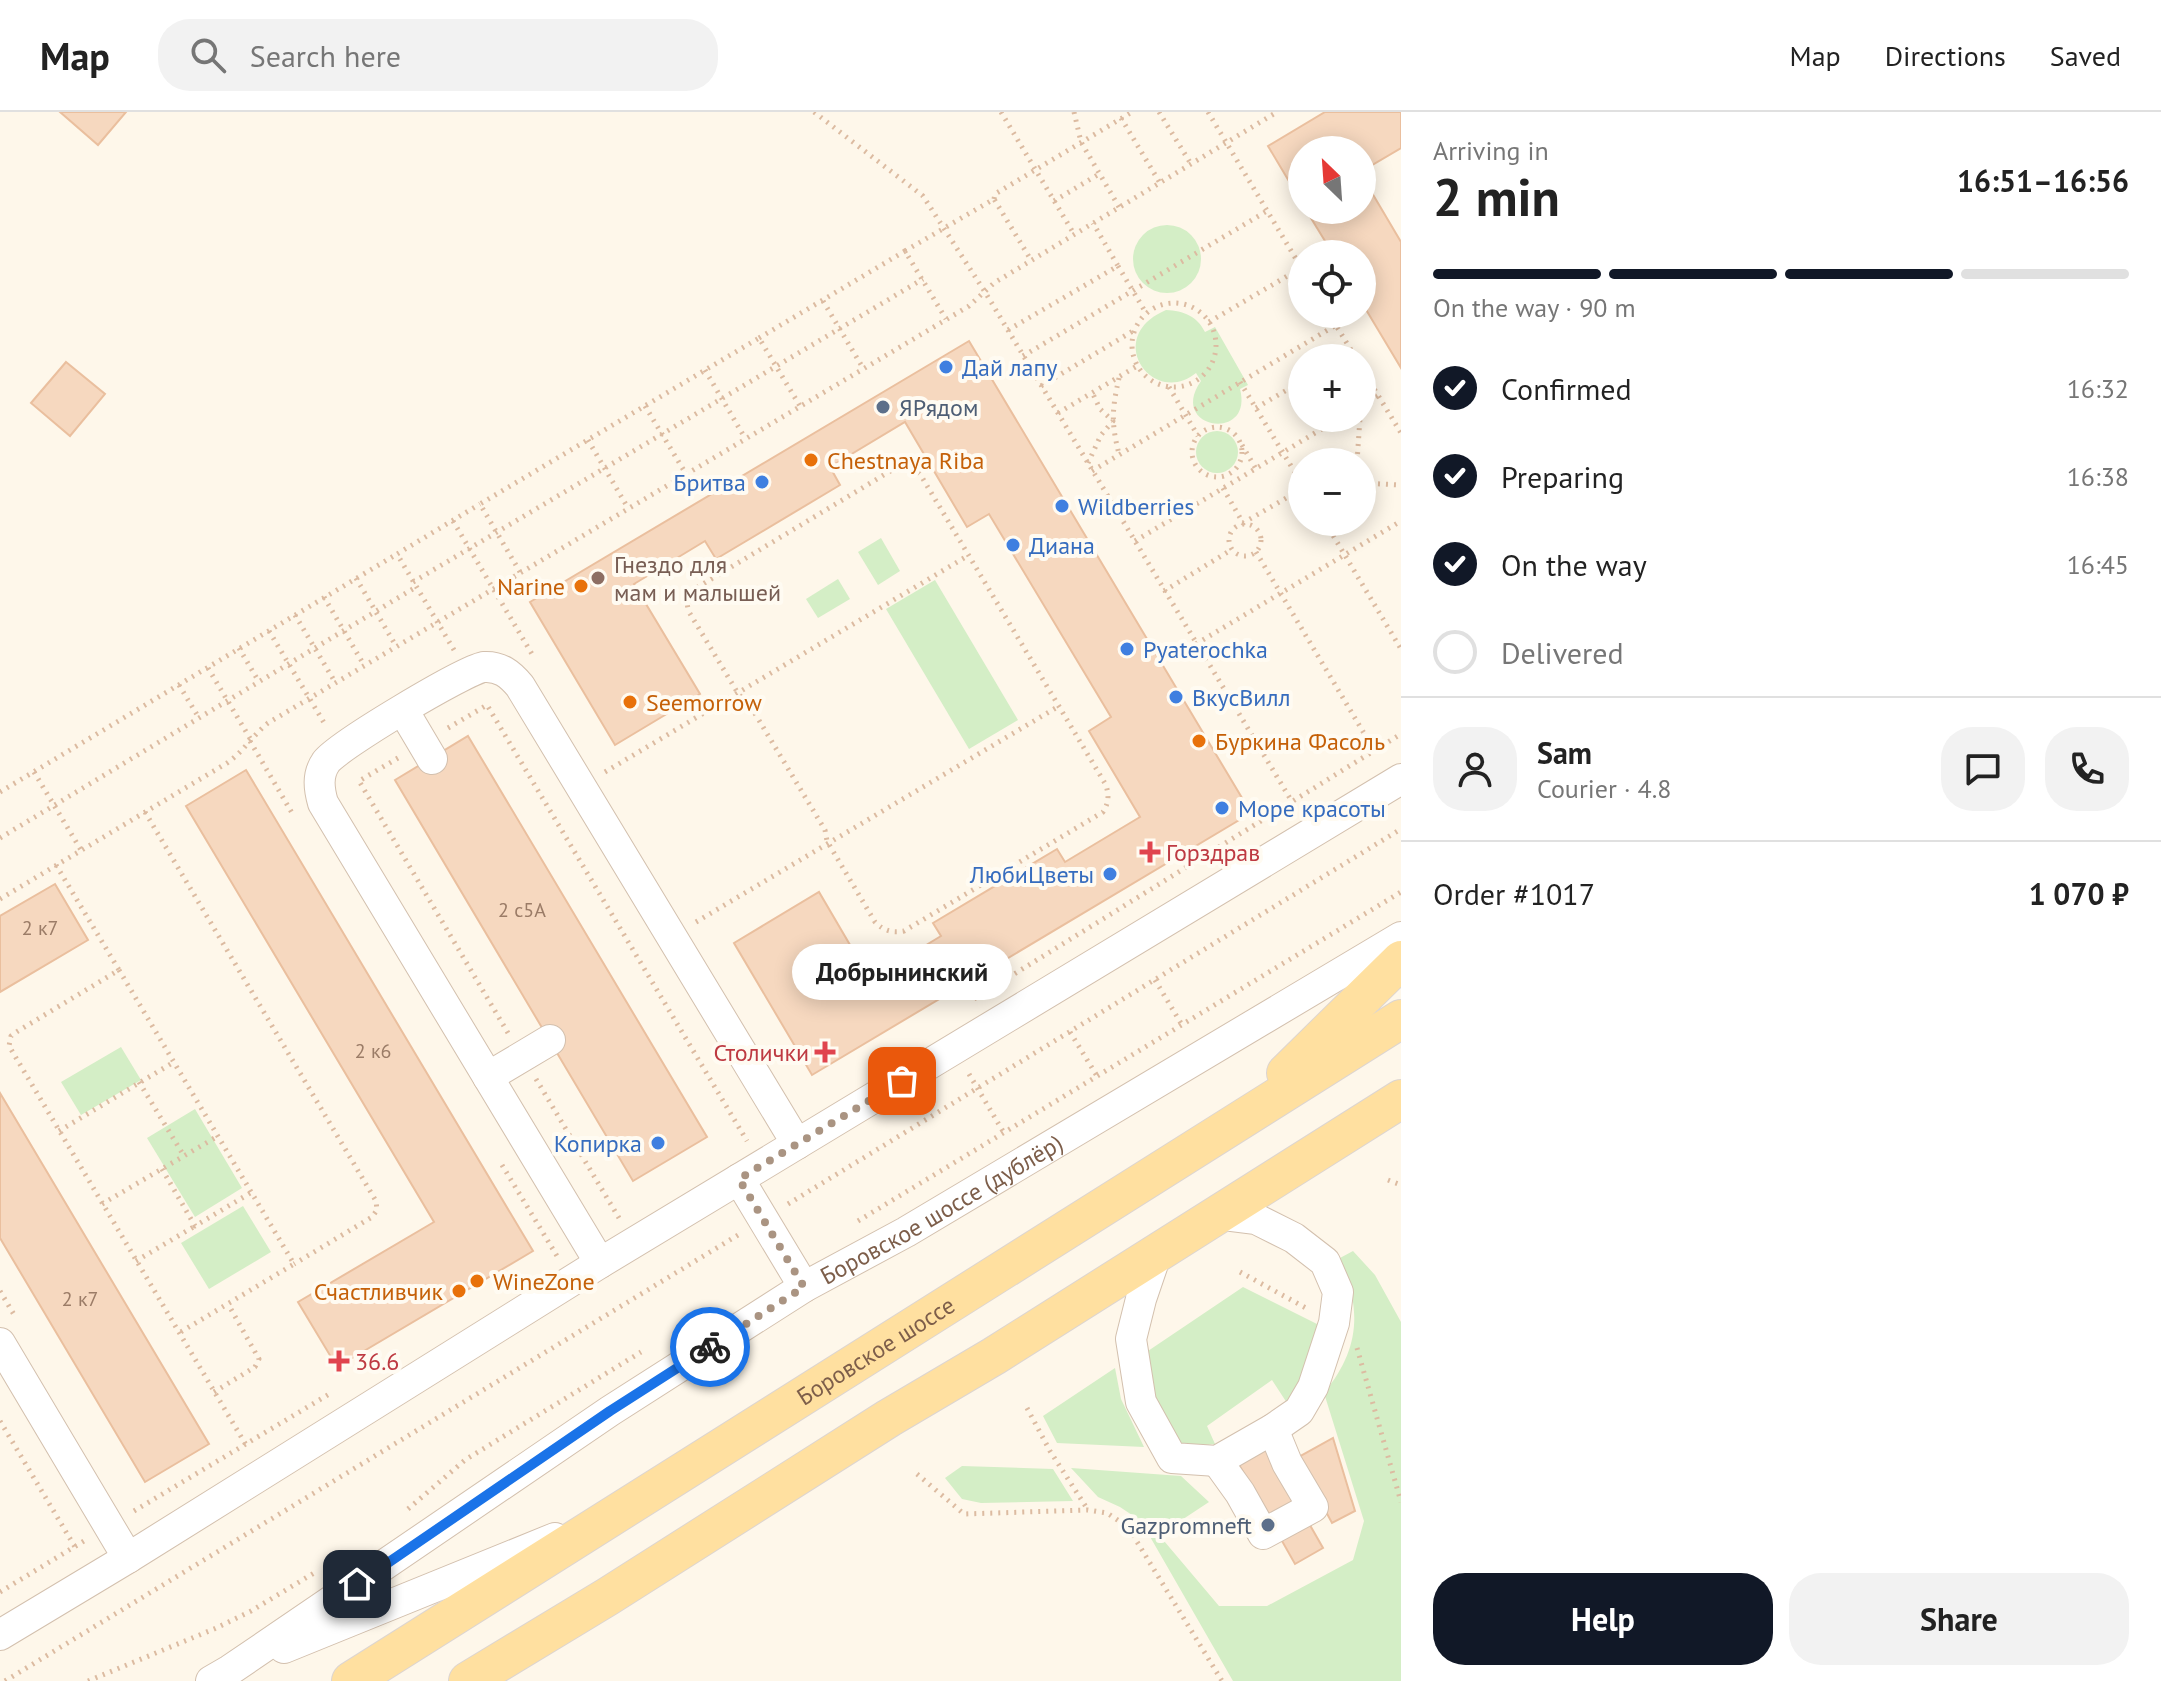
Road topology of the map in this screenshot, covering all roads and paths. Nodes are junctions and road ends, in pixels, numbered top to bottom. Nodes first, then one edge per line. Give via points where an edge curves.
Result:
1 (814, 112) edge
2 (1001, 112) edge
3 (1074, 112) edge
4 (1132, 112) edge
5 (1159, 112) edge
6 (1208, 112) edge
7 (1277, 112) edge
8 (1121, 118) junction
9 (1081, 142) junction
10 (1226, 143) junction
11 (1191, 164) junction
12 (1036, 170) junction
13 (1099, 174) junction
14 (1160, 183) junction
15 (994, 199) junction
16 (1054, 201) junction
17 (1119, 207) junction
18 (1267, 211) junction
19 (1093, 223) junction
20 (943, 227) junction
21 (1074, 234) junction
22 (1288, 245) edge
23 (905, 251) junction
24 (1031, 260) junction
25 (1118, 266) junction
26 (1288, 276) edge
27 (923, 279) junction
28 (1133, 291) junction
29 (985, 292) junction
30 (823, 301) junction
31 (1146, 313) junction
32 (946, 319) junction
33 (1209, 322) junction
34 (1331, 328) edge
35 (839, 329) junction
36 (1008, 330) junction
37 (1134, 331) junction
38 (759, 338) junction
39 (1023, 356) junction
40 (1137, 366) junction
41 (776, 367) junction
42 (863, 368) junction
43 (705, 370) junction
44 (1119, 377) junction
45 (1240, 382) junction
46 (1041, 386) junction
47 (1169, 387) junction
48 (1288, 389) edge
49 (1092, 392) junction
50 (1376, 392) edge
51 (1378, 395) joint
52 (721, 399) junction
53 (645, 406) junction
54 (800, 406) junction
55 (1256, 408) junction
56 (1058, 413) junction
57 (1186, 415) junction
58 (1113, 421) junction
59 (1317, 432) edge
60 (1401, 433) edge
61 (662, 434) junction
62 (1198, 436) junction
63 (745, 439) junction
64 (588, 440) junction
65 (1239, 441) junction
66 (1283, 452) junction
67 (1119, 455) junction
68 (1288, 461) edge
69 (1088, 463) junction
70 (604, 468) junction
71 (1256, 469) junction
72 (1092, 471) junction
73 (686, 474) junction
74 (1376, 484) edge
75 (1401, 485) edge
76 (1223, 488) junction
77 (1288, 495) edge
78 (480, 504) junction
79 (628, 508) junction
80 (1401, 521) edge
81 (1243, 523) junction
82 (497, 532) junction
83 (1333, 536) edge
84 (1135, 541) junction
85 (1231, 550) junction
86 (1256, 552) junction
87 (397, 554) junction
88 (969, 555) junction
89 (1345, 555) junction
90 (520, 572) junction
91 (356, 578) junction
92 (413, 582) junction
93 (1164, 591) junction
94 (1280, 594) junction
95 (324, 597) junction
96 (376, 612) junction
97 (295, 615) junction
98 (344, 631) junction
99 (1196, 644) junction
100 (396, 646) junction
101 (239, 648) junction
102 (315, 648) junction
103 (1401, 649) edge
104 (364, 665) junction
105 (208, 668) junction
106 (259, 682) junction
107 (335, 682) junction
108 (179, 685) junction
109 (738, 693) junction
110 (228, 701) junction
111 (1059, 706) junction
112 (403, 710) junction
113 (199, 718) junction
114 (1401, 734) edge
115 (251, 740) junction
116 (1374, 750) junction
117 (427, 751) junction
118 (34, 772) junction
119 (604, 773) dead end
120 (1401, 779) edge
121 (0, 792) edge
122 (1291, 800) junction
123 (54, 805) junction
124 (145, 812) junction
125 (1401, 829) edge
126 (0, 838) edge
127 (828, 843) junction
128 (81, 850) junction
129 (56, 865) junction
130 (1401, 892) edge
131 (0, 899) edge
132 (693, 924) dead end
133 (1401, 937) edge
134 (1401, 960) edge
135 (119, 970) junction
136 (1155, 980) junction
137 (974, 999) dead end
138 (1401, 1019) edge
139 (1182, 1025) junction
140 (1070, 1032) junction
141 (550, 1040) dead end
142 (954, 1049) junction
143 (522, 1056) junction
144 (174, 1062) junction
145 (1097, 1076) junction
146 (488, 1077) junction
147 (139, 1082) junction
148 (978, 1089) junction
149 (1401, 1099) edge
150 (1235, 1122) junction
151 (59, 1131) junction
152 (1004, 1133) junction
153 (218, 1136) junction
154 (747, 1141) dead end
155 (797, 1144) junction
156 (184, 1156) junction
157 (162, 1169) junction
158 (739, 1179) junction
159 (1388, 1180) dead end
160 (1401, 1185) edge
161 (252, 1192) junction
162 (102, 1204) junction
163 (1216, 1214) junction
164 (620, 1219) dead end
165 (763, 1219) junction
166 (850, 1225) dead end
167 (195, 1226) junction
168 (1157, 1252) junction
169 (136, 1261) junction
170 (600, 1263) junction
171 (294, 1264) junction
172 (1240, 1272) dead end
173 (804, 1287) junction
174 (228, 1304) junction
175 (1318, 1314) dead end
176 (179, 1333) junction
177 (1353, 1335) dead end
178 (0, 1343) edge
179 (654, 1345) dead end
180 (214, 1392) junction
181 (1027, 1408) dead end
182 (0, 1421) edge
183 (236, 1428) dead end
184 (1273, 1429) junction
185 (245, 1444) dead end
186 (1217, 1461) junction
187 (917, 1474) dead end
188 (1401, 1502) edge
189 (1088, 1510) junction
190 (620, 1512) junction
191 (402, 1514) dead end
192 (109, 1526) junction
193 (75, 1547) junction
194 (128, 1558) junction
195 (318, 1571) dead end
196 (0, 1592) edge
197 (0, 1635) edge
198 (221, 1676) edge
199 (5, 1681) edge
200 (88, 1681) edge
201 (351, 1681) edge
202 (468, 1681) edge
203 (1222, 1681) edge

1 - 20 path via 923,196
2 - 12 path
3 - 9 path
4 - 8 path
5 - 11 path
6 - 10 path
7 - 10 path
8 - 9 path
8 - 14 path
9 - 12 path
9 - 13 path
10 - 11 path
10 - 18 path
11 - 14 path
12 - 15 path
12 - 16 path
13 - 16 path
13 - 17 path
14 - 17 path
15 - 20 path
15 - 24 path
16 - 21 path
17 - 19 path
18 - 22 path
18 - 28 path
19 - 21 path
19 - 25 path
20 - 23 path
20 - 29 path
21 - 24 path
23 - 27 path
23 - 30 path
24 - 29 path
25 - 28 path
25 - 36 path
26 - 33 path
27 - 32 path
27 - 35 path
28 - 31 path
28 - 39 path
29 - 32 path
29 - 36 path
30 - 35 path
30 - 38 path
31 - 33 path via 1173,303 1199,312
31 - 37 path
32 - 42 path
33 - 47 path via 1216,345 1209,367 1192,383
34 - 45 path
35 - 41 path
35 - 42 path
36 - 39 path
37 - 40 path
37 - 46 path
38 - 41 path
38 - 43 path
39 - 46 path
40 - 44 path
40 - 47 path via 1150,380
41 - 52 path
41 - 54 path
42 - 54 path
43 - 52 path
43 - 53 path
44 - 49 path
44 - 58 path
45 - 55 path
45 - 57 path
46 - 56 path
47 - 57 path
48 - 55 path
49 - 56 path
49 - 58 path
50 - 51 path
51 - 60 path
52 - 61 path
52 - 63 path
53 - 61 path
53 - 64 path
54 - 63 path
55 - 66 path
56 - 69 path
57 - 62 path
57 - 67 path
58 - 67 path
58 - 69 path
59 - 66 path
61 - 70 path
61 - 73 path
62 - 65 path via 1225,428
62 - 65 path via 1192,454 1209,476 1236,469 1241,460
63 - 73 path
64 - 70 path
64 - 78 path
65 - 71 path
66 - 68 path
66 - 71 path
67 - 72 path
69 - 72 path
70 - 79 path
70 - 82 path
71 - 76 path
72 - 84 path
73 - 79 path
74 - 75 path
76 - 81 path
76 - 84 path
77 - 81 path
78 - 82 path
78 - 87 path
79 - 90 path
80 - 89 path
81 - 85 path via 1231,530
81 - 86 path via 1260,533
82 - 90 path
82 - 92 path
83 - 89 path
84 - 93 path
85 - 86 path via 1246,557
85 - 93 path
86 - 94 path
87 - 91 path
87 - 92 path
88 - 109 path
88 - 109 path via 920,474 912,466 897,467 688,595 689,612
88 - 111 path
89 - 94 path
89 - 103 path
90 - 100 path
91 - 95 path
91 - 96 path
92 - 96 path via 416,587
93 - 99 path
94 - 99 path
94 - 116 path
95 - 97 path
95 - 98 path
96 - 98 path
96 - 100 path
97 - 101 path
97 - 102 path
98 - 102 path
98 - 104 path
99 - 122 path
100 - 104 path
101 - 105 path
101 - 106 path
102 - 106 path
102 - 107 path
104 - 107 path
105 - 108 path
105 - 110 path
106 - 110 path
107 - 115 path via 268,723
108 - 113 path
108 - 118 path
109 - 119 path
109 - 127 path via 810,805
110 - 113 path
110 - 115 path
111 - 127 path
111 - 127 path via 1106,785 1108,804 1103,812 904,931 888,931 875,922
112 - 117 street
112 - 146 street via 326,760 319,788 323,803
112 - 155 street via 481,667 509,673
113 - 123 path
114 - 116 path
115 - 124 path via 227,763
116 - 122 path
117 - 143 path via 359,781
117 - 154 path via 487,705
118 - 121 path
118 - 123 path
120 - 142 street
122 - 137 path
123 - 126 path
123 - 128 path
124 - 128 path
124 - 171 path via 376,1201 372,1217
125 - 136 path
127 - 132 path
128 - 129 path
129 - 131 path
129 - 135 path
130 - 139 path
133 - 173 street, Боровское шоссе (дублёр)
134 - 150 main road
135 - 144 path
135 - 151 path via 11,1036 12,1053
136 - 139 path
136 - 140 path
138 - 150 main road, Боровское шоссе
139 - 145 path
140 - 145 path
140 - 148 path
141 - 143 street
142 - 148 path
142 - 155 street
143 - 146 street
143 - 164 path
144 - 147 path
144 - 153 path
145 - 152 path
146 - 170 street
147 - 151 path
147 - 156 path
148 - 152 path
148 - 165 path
149 - 163 main road
150 - 190 main road, Боровское шоссе
151 - 162 path
152 - 166 path
153 - 156 path
153 - 161 path
155 - 158 street
156 - 157 path
157 - 162 path
157 - 167 path
158 - 165 street
158 - 170 street
159 - 160 path
161 - 167 path
161 - 171 path
162 - 169 path
163 - 168 main road
163 - 184 street via 1256,1219 1294,1238 1325,1262 1338,1292 1334,1323 1313,1387 1299,1411
165 - 173 street
165 - 199 path
167 - 169 path
168 - 186 street via 1131,1339 1141,1402 1172,1458
168 - 202 main road
169 - 176 path
170 - 194 street
171 - 174 path
172 - 175 path
173 - 198 street, Боровское шоссе (дублёр) via 610,1411
174 - 176 path
174 - 180 path via 259,1359 255,1367
176 - 180 path
177 - 188 path
178 - 192 street
179 - 191 path via 465,1460
180 - 183 path
181 - 189 path
182 - 193 path
184 - 186 street
184 - 186 street via 1313,1507 1263,1534
185 - 192 path
187 - 189 path via 964,1514
189 - 203 path via 1107,1513 1128,1527
190 - 198 street
190 - 201 main road, Боровское шоссе
192 - 193 path
192 - 194 street
193 - 196 path
194 - 197 street
195 - 200 path via 214,1629

